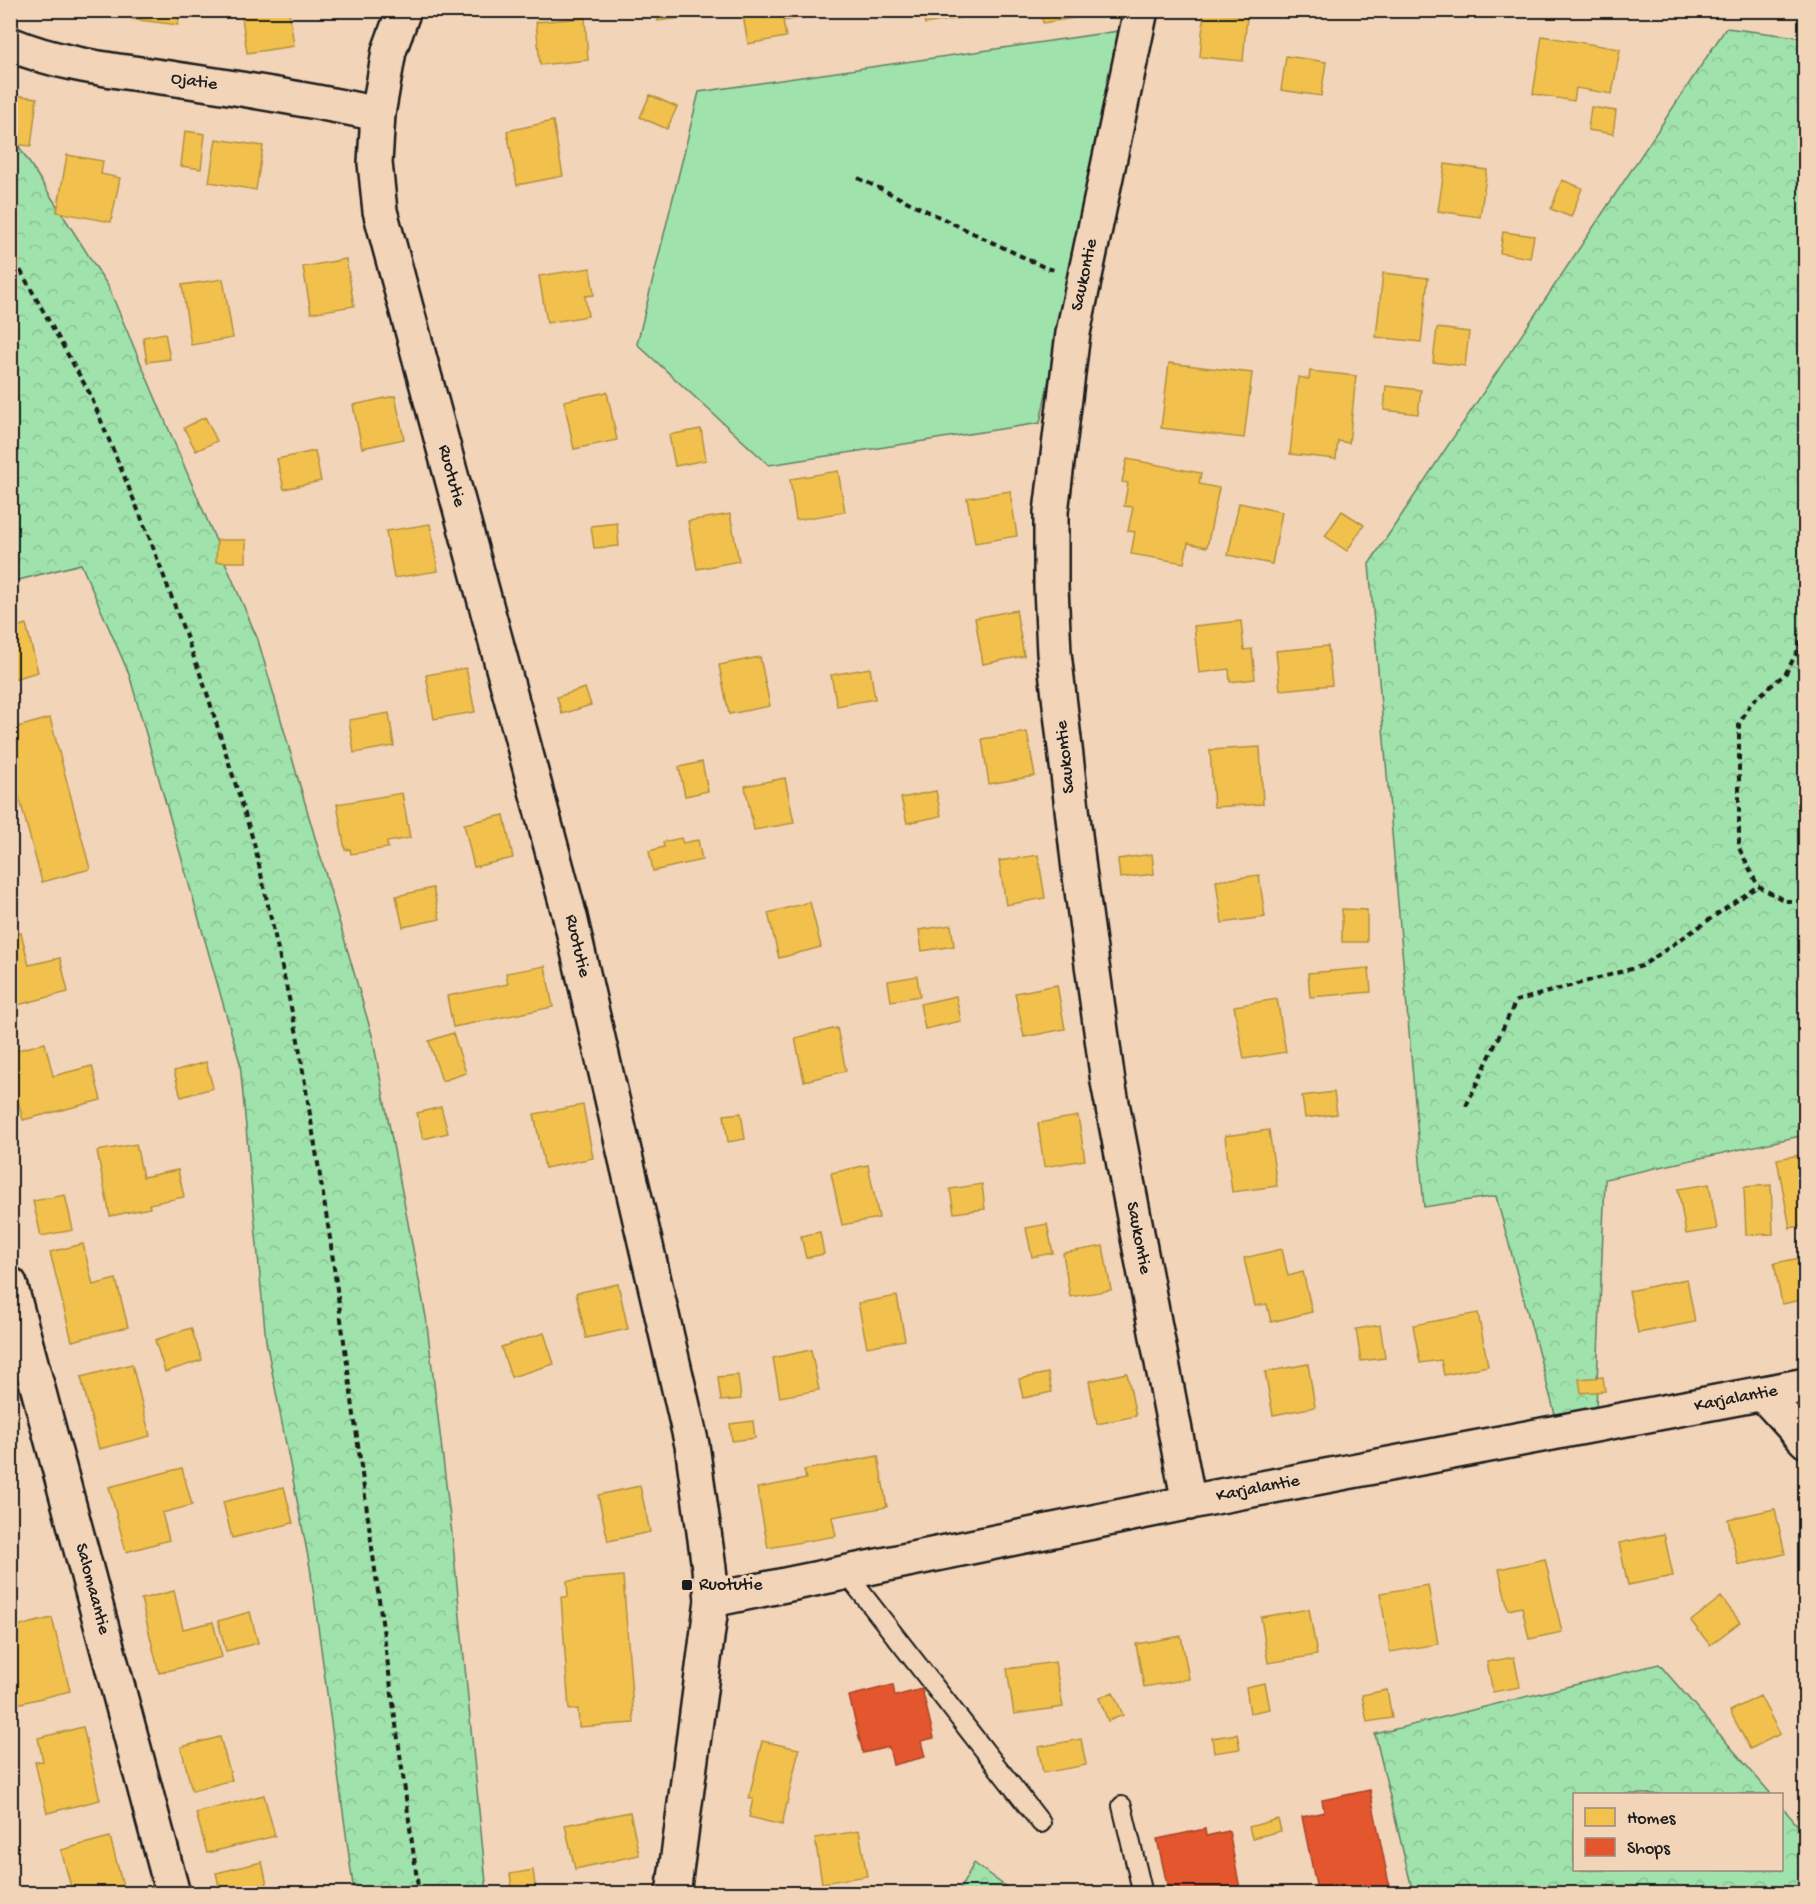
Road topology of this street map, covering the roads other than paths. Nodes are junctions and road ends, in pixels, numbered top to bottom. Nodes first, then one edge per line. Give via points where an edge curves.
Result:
1 (404, 10) edge
2 (1141, 10) edge
3 (10, 44) edge
4 (378, 114) junction
5 (10, 1284) edge
6 (1806, 1385) edge
7 (1763, 1394) junction
8 (1806, 1441) edge
9 (1189, 1503) junction
10 (846, 1573) junction
11 (712, 1600) junction
12 (1122, 1806) dead end
13 (1041, 1823) dead end
14 (173, 1893) edge
15 (673, 1893) edge
16 (1143, 1893) edge

1 - 4 street, Ruotutie via 388,51
2 - 9 street, Saukontie via 1073,333 1051,512 1051,587 1054,653 1108,1082
3 - 4 street, Ojatie via 52,58
4 - 11 street, Ruotutie via 375,163 380,211 572,926 692,1445
5 - 14 street, Salomaantie
6 - 7 street, Karjalantie
7 - 8 street
7 - 9 street, Karjalantie
9 - 10 street, Karjalantie
10 - 11 street, Karjalantie
10 - 13 lane
11 - 15 street, Ruotutie
12 - 16 lane

